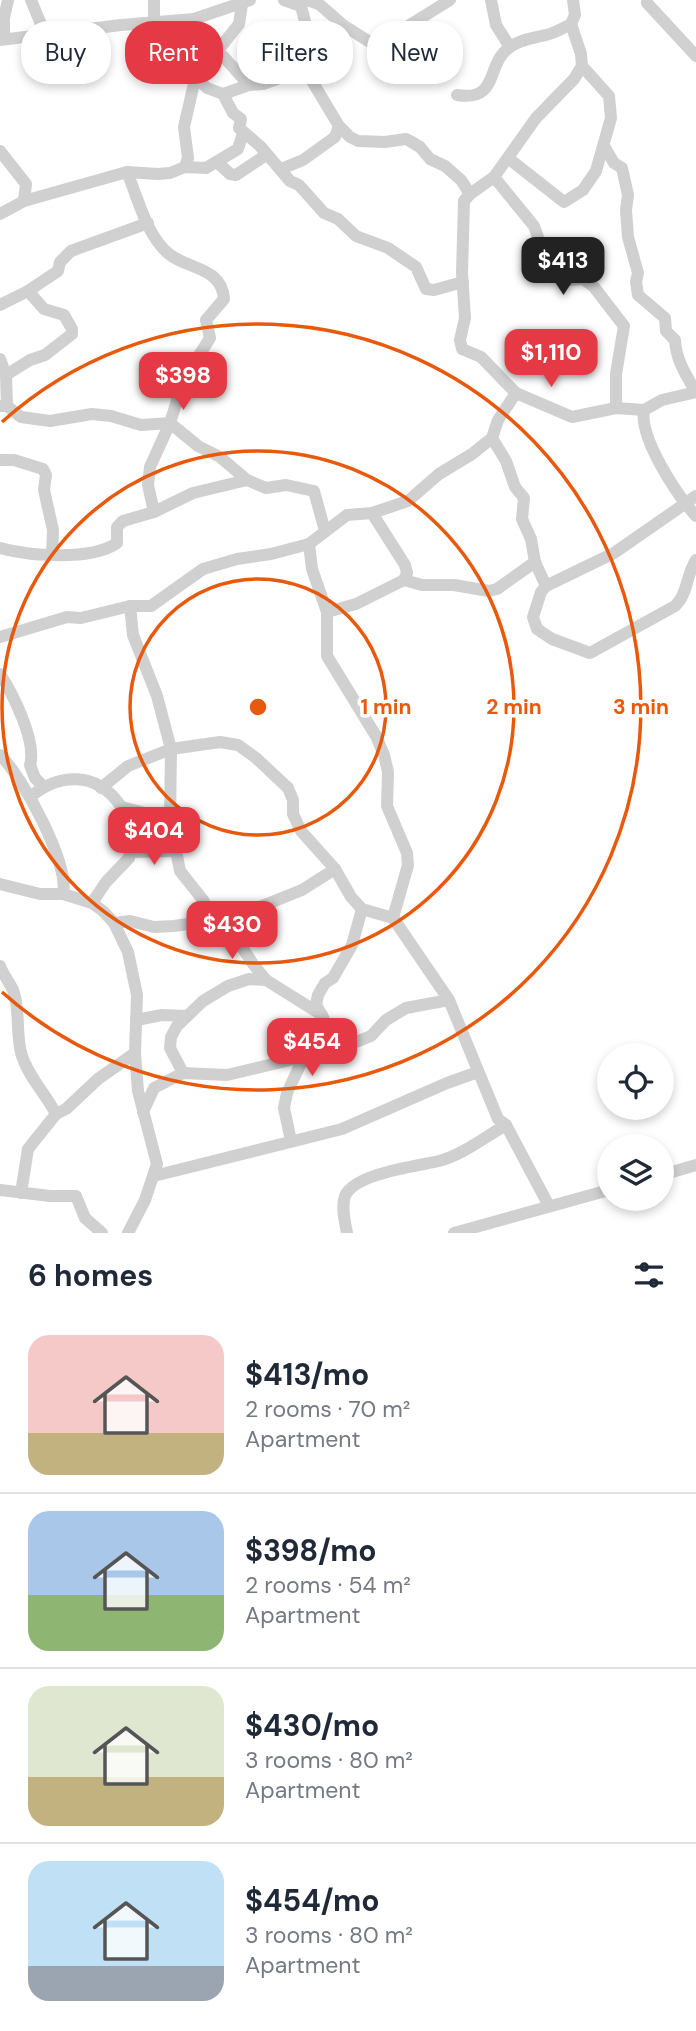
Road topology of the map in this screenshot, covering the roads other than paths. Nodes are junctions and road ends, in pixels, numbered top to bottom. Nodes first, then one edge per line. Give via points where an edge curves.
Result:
1 (8, 0) edge
2 (31, 0) edge
3 (155, 0) edge
4 (284, 0) edge
5 (450, 0) edge
6 (491, 0) edge
7 (573, 0) edge
8 (648, 1) edge
9 (246, 2) edge
10 (304, 2) edge
11 (194, 19) joint
12 (40, 21) edge
13 (154, 21) edge
14 (174, 21) edge
15 (307, 21) edge
16 (571, 24) junction
17 (21, 37) edge
18 (2, 39) edge
19 (223, 42) edge
20 (510, 47) junction
21 (223, 55) edge
22 (696, 56) edge
23 (582, 66) junction
24 (194, 84) edge
25 (202, 84) edge
26 (263, 84) edge
27 (314, 84) edge
28 (249, 85) junction
29 (223, 94) junction
30 (457, 95) dead end
31 (339, 126) junction
32 (243, 133) junction
33 (604, 146) junction
34 (0, 151) edge
35 (266, 155) junction
36 (508, 158) junction
37 (217, 162) junction
38 (185, 167) junction
39 (281, 169) junction
40 (127, 172) junction
41 (494, 177) junction
42 (470, 194) junction
43 (24, 201) junction
44 (0, 214) edge
45 (148, 223) junction
46 (463, 282) junction
47 (28, 291) junction
48 (0, 304) edge
49 (0, 359) edge
50 (6, 375) junction
51 (696, 392) edge
52 (516, 393) junction
53 (3, 406) edge
54 (616, 408) junction
55 (643, 410) junction
56 (170, 423) junction
57 (492, 438) junction
58 (0, 460) edge
59 (247, 480) junction
60 (691, 500) edge
61 (154, 512) junction
62 (372, 513) junction
63 (696, 516) edge
64 (325, 530) junction
65 (309, 544) junction
66 (0, 548) edge
67 (52, 554) junction
68 (696, 560) edge
69 (535, 562) junction
70 (404, 580) junction
71 (546, 586) junction
72 (130, 606) junction
73 (327, 612) junction
74 (0, 637) edge
75 (0, 674) edge
76 (171, 749) junction
77 (0, 755) edge
78 (10, 764) junction
79 (30, 765) junction
80 (43, 786) junction
81 (101, 788) junction
82 (30, 797) junction
83 (121, 807) junction
84 (170, 820) junction
85 (176, 850) junction
86 (131, 852) junction
87 (335, 869) junction
88 (0, 884) edge
89 (63, 894) junction
90 (92, 902) junction
91 (362, 909) junction
92 (210, 914) junction
93 (393, 918) junction
94 (225, 921) junction
95 (114, 923) junction
96 (0, 965) edge
97 (266, 980) junction
98 (449, 1000) junction
99 (322, 1015) junction
100 (187, 1016) junction
101 (136, 1020) junction
102 (333, 1041) junction
103 (135, 1053) junction
104 (302, 1061) junction
105 (478, 1072) junction
106 (183, 1073) junction
107 (143, 1112) junction
108 (56, 1114) junction
109 (506, 1125) junction
110 (291, 1140) junction
111 (696, 1165) edge
112 (674, 1171) edge
113 (154, 1176) junction
114 (0, 1190) edge
115 (21, 1193) junction
116 (597, 1193) edge
117 (549, 1206) junction
118 (102, 1233) edge
119 (128, 1233) edge
120 (347, 1233) edge
121 (454, 1233) edge

1 - 18 street
2 - 12 street
3 - 13 street
4 - 10 street
5 - 10 street via 376,46 318,4
6 - 20 street via 496,25
7 - 16 street
8 - 22 street
9 - 11 street
9 - 19 street via 239,23
10 - 15 street
11 - 14 street
16 - 20 street
16 - 23 street
17 - 18 street
20 - 30 street via 497,60 494,75 481,93
21 - 28 street
23 - 33 street via 610,96 611,118
23 - 36 street
24 - 38 street via 184,127
25 - 29 street
26 - 28 street
27 - 31 street
28 - 29 street
29 - 32 street via 241,119
31 - 39 street via 335,137
31 - 42 street via 358,141 410,141 461,180
32 - 35 street
32 - 37 street via 238,149
33 - 36 street via 596,171 583,190 564,202
33 - 51 street via 626,179 628,237 638,273 638,295 665,318 666,331
34 - 43 street via 26,184
35 - 37 street via 236,175
35 - 39 street
36 - 41 street
37 - 38 street via 206,168
38 - 40 street via 170,173
39 - 46 street via 356,236 411,262 426,289
40 - 43 street
40 - 45 street
41 - 42 street
41 - 54 street via 534,226 545,257 561,278 583,279 594,287 624,326
42 - 46 street via 463,205
43 - 44 street
45 - 47 street via 71,251 58,271
45 - 56 street via 165,251 211,275 224,295 206,320 210,338 183,381
46 - 52 street via 462,349 481,357
47 - 48 street
47 - 50 street via 44,309 64,316 72,334 45,355
49 - 50 street
50 - 53 street
51 - 55 street
52 - 54 street via 572,417
52 - 57 street via 498,419
53 - 56 street via 21,417 50,421 92,414 141,425
54 - 55 street
55 - 60 street via 645,435
56 - 59 street
56 - 61 street via 150,467 148,485
57 - 62 street via 408,501
57 - 69 street via 524,498 522,519
58 - 67 street via 43,469 53,530
59 - 61 street via 193,493
59 - 64 street via 266,488 286,485 314,492
60 - 63 street
60 - 71 street via 614,553
61 - 67 street via 120,524 112,547 76,556
62 - 64 street via 347,515
62 - 70 street via 405,565
64 - 65 street
65 - 72 street via 203,569 151,606
65 - 73 street
66 - 67 street
68 - 71 street via 676,606 590,653 537,629 533,617
69 - 70 street via 489,591 422,586
69 - 71 street
70 - 73 street via 356,604
72 - 74 street via 67,617
72 - 76 street via 133,635
73 - 93 street via 327,656 384,755 387,806 407,853 408,865
75 - 79 street via 31,742
76 - 81 street via 128,766
76 - 84 street
76 - 87 street via 220,742 237,745 256,758 288,788 301,831
77 - 78 street
78 - 79 street
78 - 82 street
79 - 80 street
80 - 81 street via 65,778
80 - 82 street
81 - 83 street
82 - 89 street via 62,874
83 - 84 street
83 - 86 street
84 - 85 street
85 - 86 street
85 - 92 street via 180,871
86 - 90 street
87 - 91 street
87 - 94 street via 302,890
88 - 89 street via 40,894
89 - 90 street
90 - 95 street
91 - 93 street
91 - 99 street via 348,952 317,995
92 - 94 street
92 - 95 street via 174,926
93 - 98 street
94 - 97 street
95 - 101 street via 128,952 137,995
96 - 108 street via 12,990 16,1032 29,1074
97 - 99 street
97 - 100 street via 249,979 228,986
98 - 102 street via 406,1008 356,1042
98 - 105 street
99 - 102 street
100 - 101 street
100 - 106 street via 171,1037 170,1048
101 - 103 street
102 - 104 street
103 - 107 street
103 - 108 street
104 - 106 street via 227,1075
104 - 110 street via 284,1108
105 - 109 street via 498,1119
105 - 110 street via 342,1129
106 - 107 street via 154,1088
107 - 113 street via 156,1154
108 - 115 street via 28,1149
109 - 117 street
109 - 120 street via 441,1161 403,1167 355,1186 345,1195
110 - 113 street
111 - 112 street
113 - 119 street
114 - 115 street
115 - 118 street via 76,1196 85,1218
116 - 117 street
117 - 121 street

